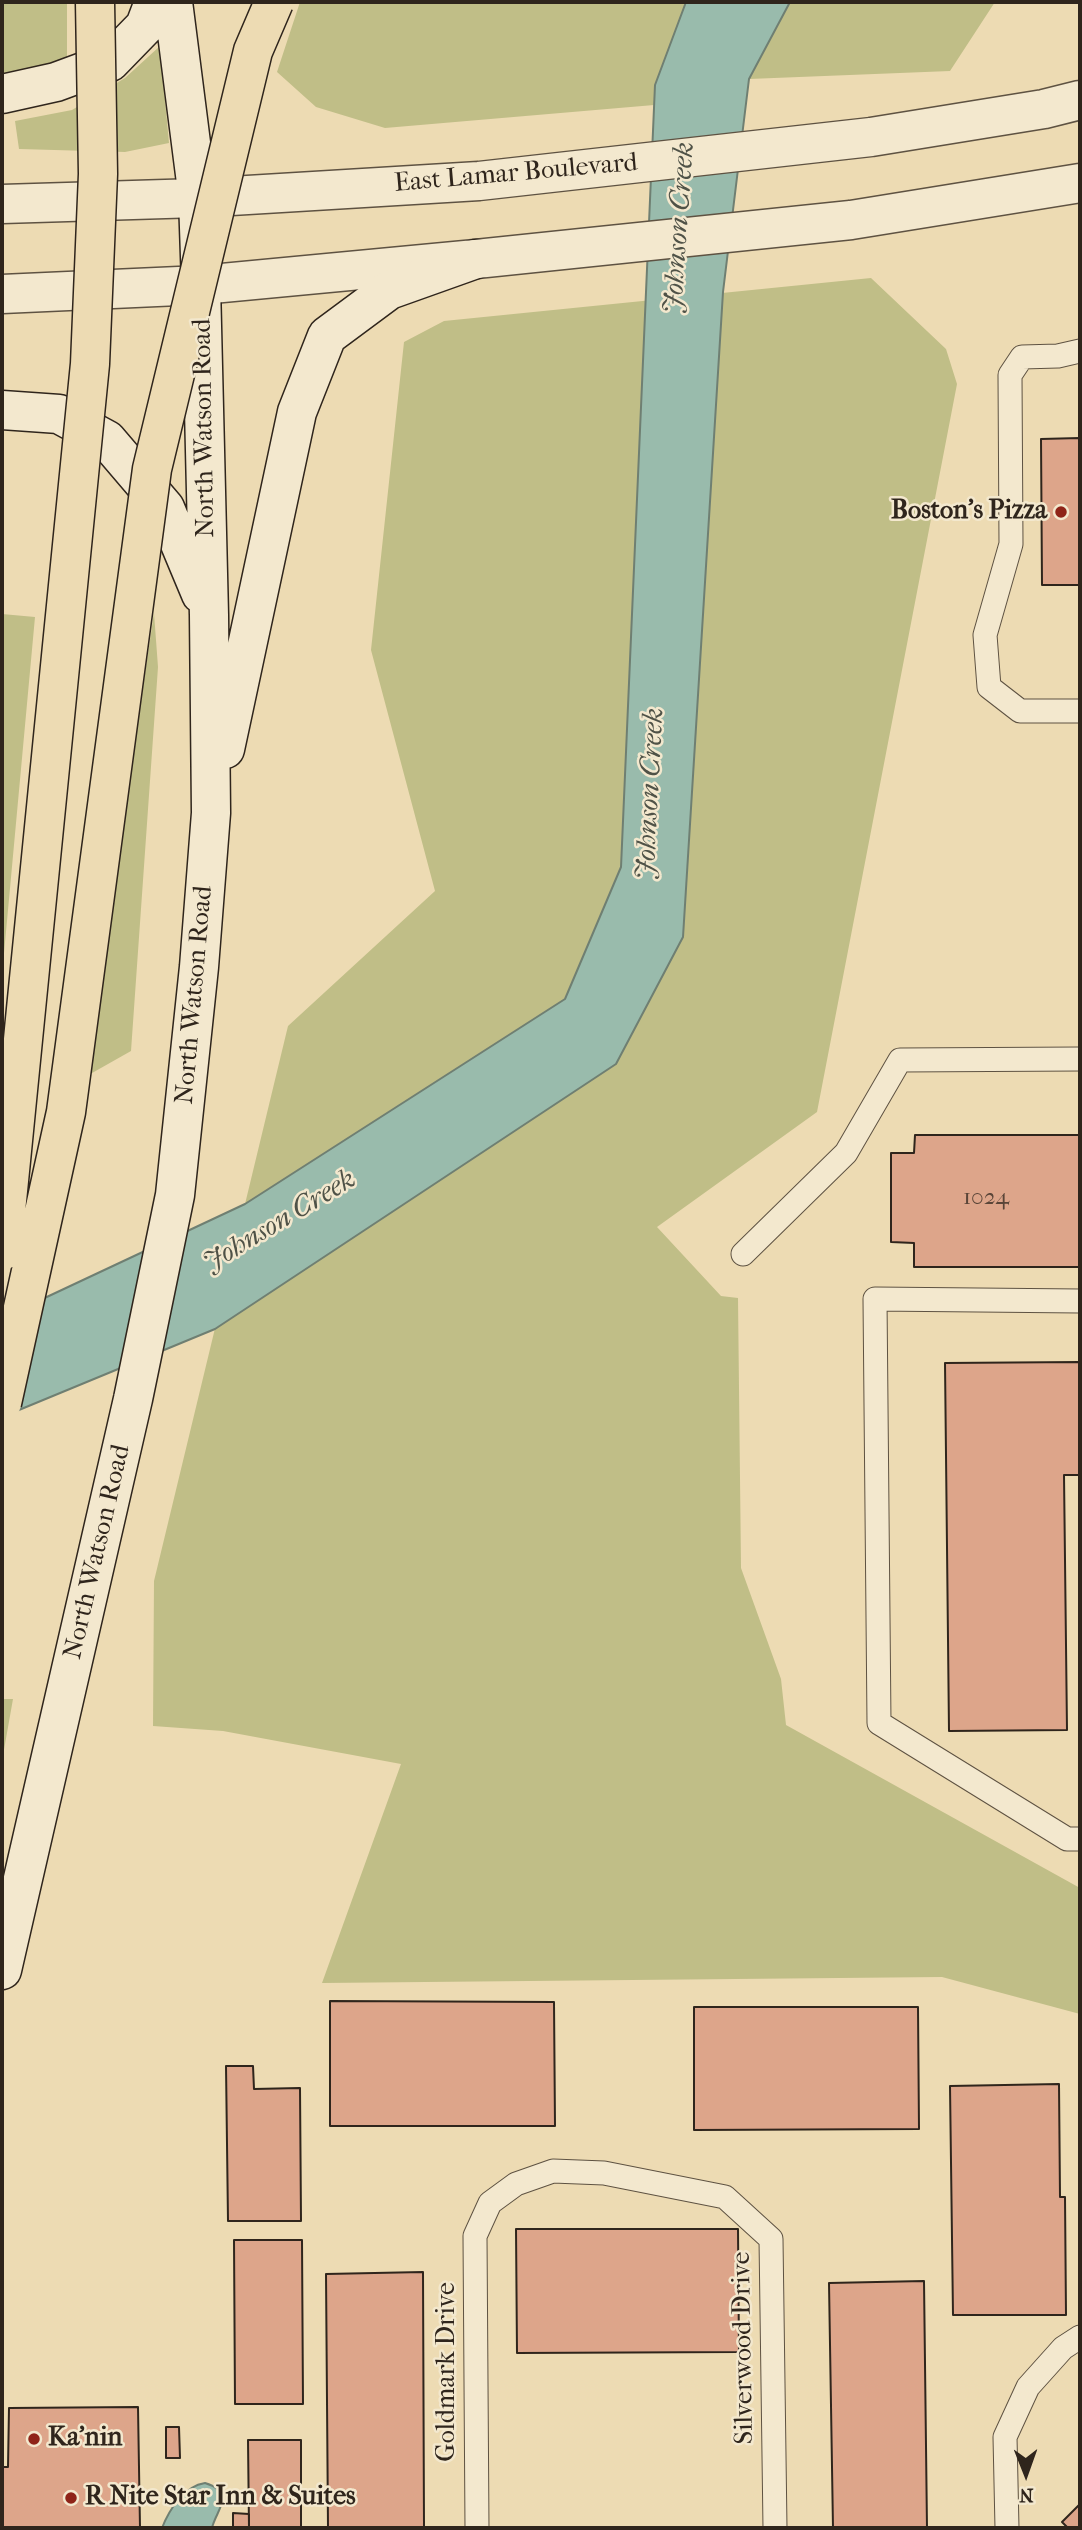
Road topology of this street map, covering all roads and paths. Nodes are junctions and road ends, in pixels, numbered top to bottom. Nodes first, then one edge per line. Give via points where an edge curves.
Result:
1 (94, 2) edge
2 (154, 2) edge
3 (173, 2) edge
4 (274, 2) edge
5 (2, 94) edge
6 (1080, 100) edge
7 (1080, 183) edge
8 (198, 198) junction
9 (2, 204) edge
10 (476, 259) junction
11 (201, 285) junction
12 (2, 294) edge
13 (1080, 351) edge
14 (2, 410) edge
15 (209, 615) junction
16 (1080, 711) edge
17 (211, 813) junction
18 (1080, 1059) edge
19 (2, 1251) edge
20 (743, 1254) dead end
21 (1080, 1301) edge
22 (2, 1404) edge
23 (1080, 1839) edge
24 (2, 1970) edge
25 (483, 2218) joint
26 (1080, 2337) edge
27 (477, 2528) edge
28 (775, 2528) edge
29 (1007, 2528) edge

1 - 19 highway, bridge via 98,174 90,365
2 - 5 main road via 145,26 110,62 56,82
3 - 8 main road, North Watson Road
4 - 22 highway, bridge via 253,51 152,469 65,1112
6 - 8 main road, East Lamar Boulevard via 871,137 479,181
7 - 10 main road via 851,220
8 - 9 main road, East Lamar Boulevard
8 - 11 main road, North Watson Road
10 - 11 main road
10 - 17 main road via 389,290 327,336 297,412
11 - 12 main road
11 - 15 main road, North Watson Road
13 - 16 lane via 1022,357 1010,374 1012,544 985,635 989,687 1020,711
14 - 15 main road via 59,414 107,440 165,508
15 - 17 main road, North Watson Road
17 - 24 main road, North Watson Road via 175,1195
18 - 20 lane via 900,1059 846,1153
21 - 23 lane via 875,1299 879,1723 1067,1839
25 - 27 lane, Goldmark Drive via 475,2236
25 - 28 lane, Silverwood Drive via 490,2203 516,2184 553,2171 604,2174 725,2197 760,2227 771,2239
26 - 29 lane via 1063,2348 1028,2386 1005,2437

